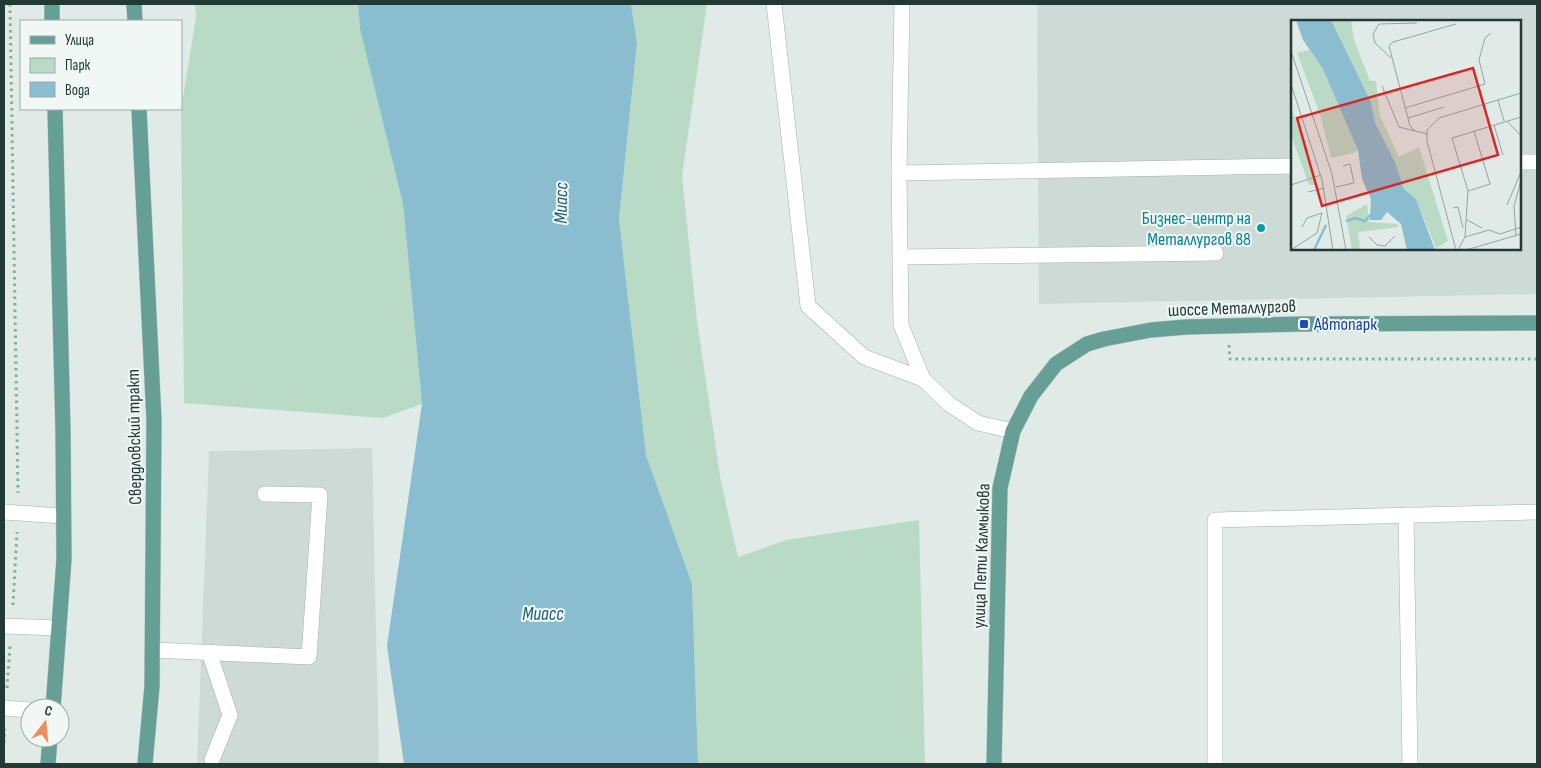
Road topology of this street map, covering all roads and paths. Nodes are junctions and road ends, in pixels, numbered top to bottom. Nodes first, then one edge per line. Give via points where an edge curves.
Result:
1 (10, 4) edge
2 (52, 4) edge
3 (134, 4) edge
4 (774, 4) edge
5 (902, 4) edge
6 (52, 20) edge
7 (135, 20) edge
8 (55, 110) edge
9 (139, 110) edge
10 (1521, 162) edge
11 (1537, 162) edge
12 (1291, 166) edge
13 (899, 173) junction
14 (1216, 253) dead end
15 (900, 257) junction
16 (1537, 322) edge
17 (1230, 359) dead end
18 (1537, 359) edge
19 (1056, 364) joint
20 (923, 379) junction
21 (1014, 431) junction
22 (265, 494) dead end
23 (1537, 512) edge
24 (11, 513) edge
25 (1406, 515) junction
26 (62, 516) junction
27 (8, 626) edge
28 (59, 628) junction
29 (152, 650) junction
30 (209, 652) junction
31 (54, 698) edge
32 (5, 708) edge
33 (20, 709) edge
34 (4, 743) edge
35 (49, 748) edge
36 (212, 760) dead end
37 (48, 764) edge
38 (145, 764) edge
39 (994, 764) edge
40 (1215, 764) edge
41 (1410, 764) edge

1 - 24 path
2 - 6 main road
3 - 7 main road
4 - 20 street via 808,306 864,357
5 - 13 street
8 - 26 main road
9 - 29 main road, Свердловский тракт via 154,420
10 - 11 street
12 - 13 street
13 - 15 street
14 - 15 street
15 - 20 street via 901,326
16 - 19 main road, шоссе Металлургов via 1160,329 1087,344
17 - 18 path
19 - 21 main road, улица Пети Калмыкова via 1031,396
20 - 21 street via 949,404 978,422
21 - 39 main road, улица Пети Калмыкова via 1000,488
22 - 30 street via 320,495 309,656
23 - 25 street
24 - 26 street
24 - 27 path
25 - 40 street via 1214,520
25 - 41 street
26 - 28 main road via 64,559
27 - 28 street
27 - 32 path
28 - 31 main road
29 - 30 street
29 - 38 main road, Свердловский тракт
30 - 36 street via 230,716
32 - 33 street
32 - 34 path
35 - 37 main road

